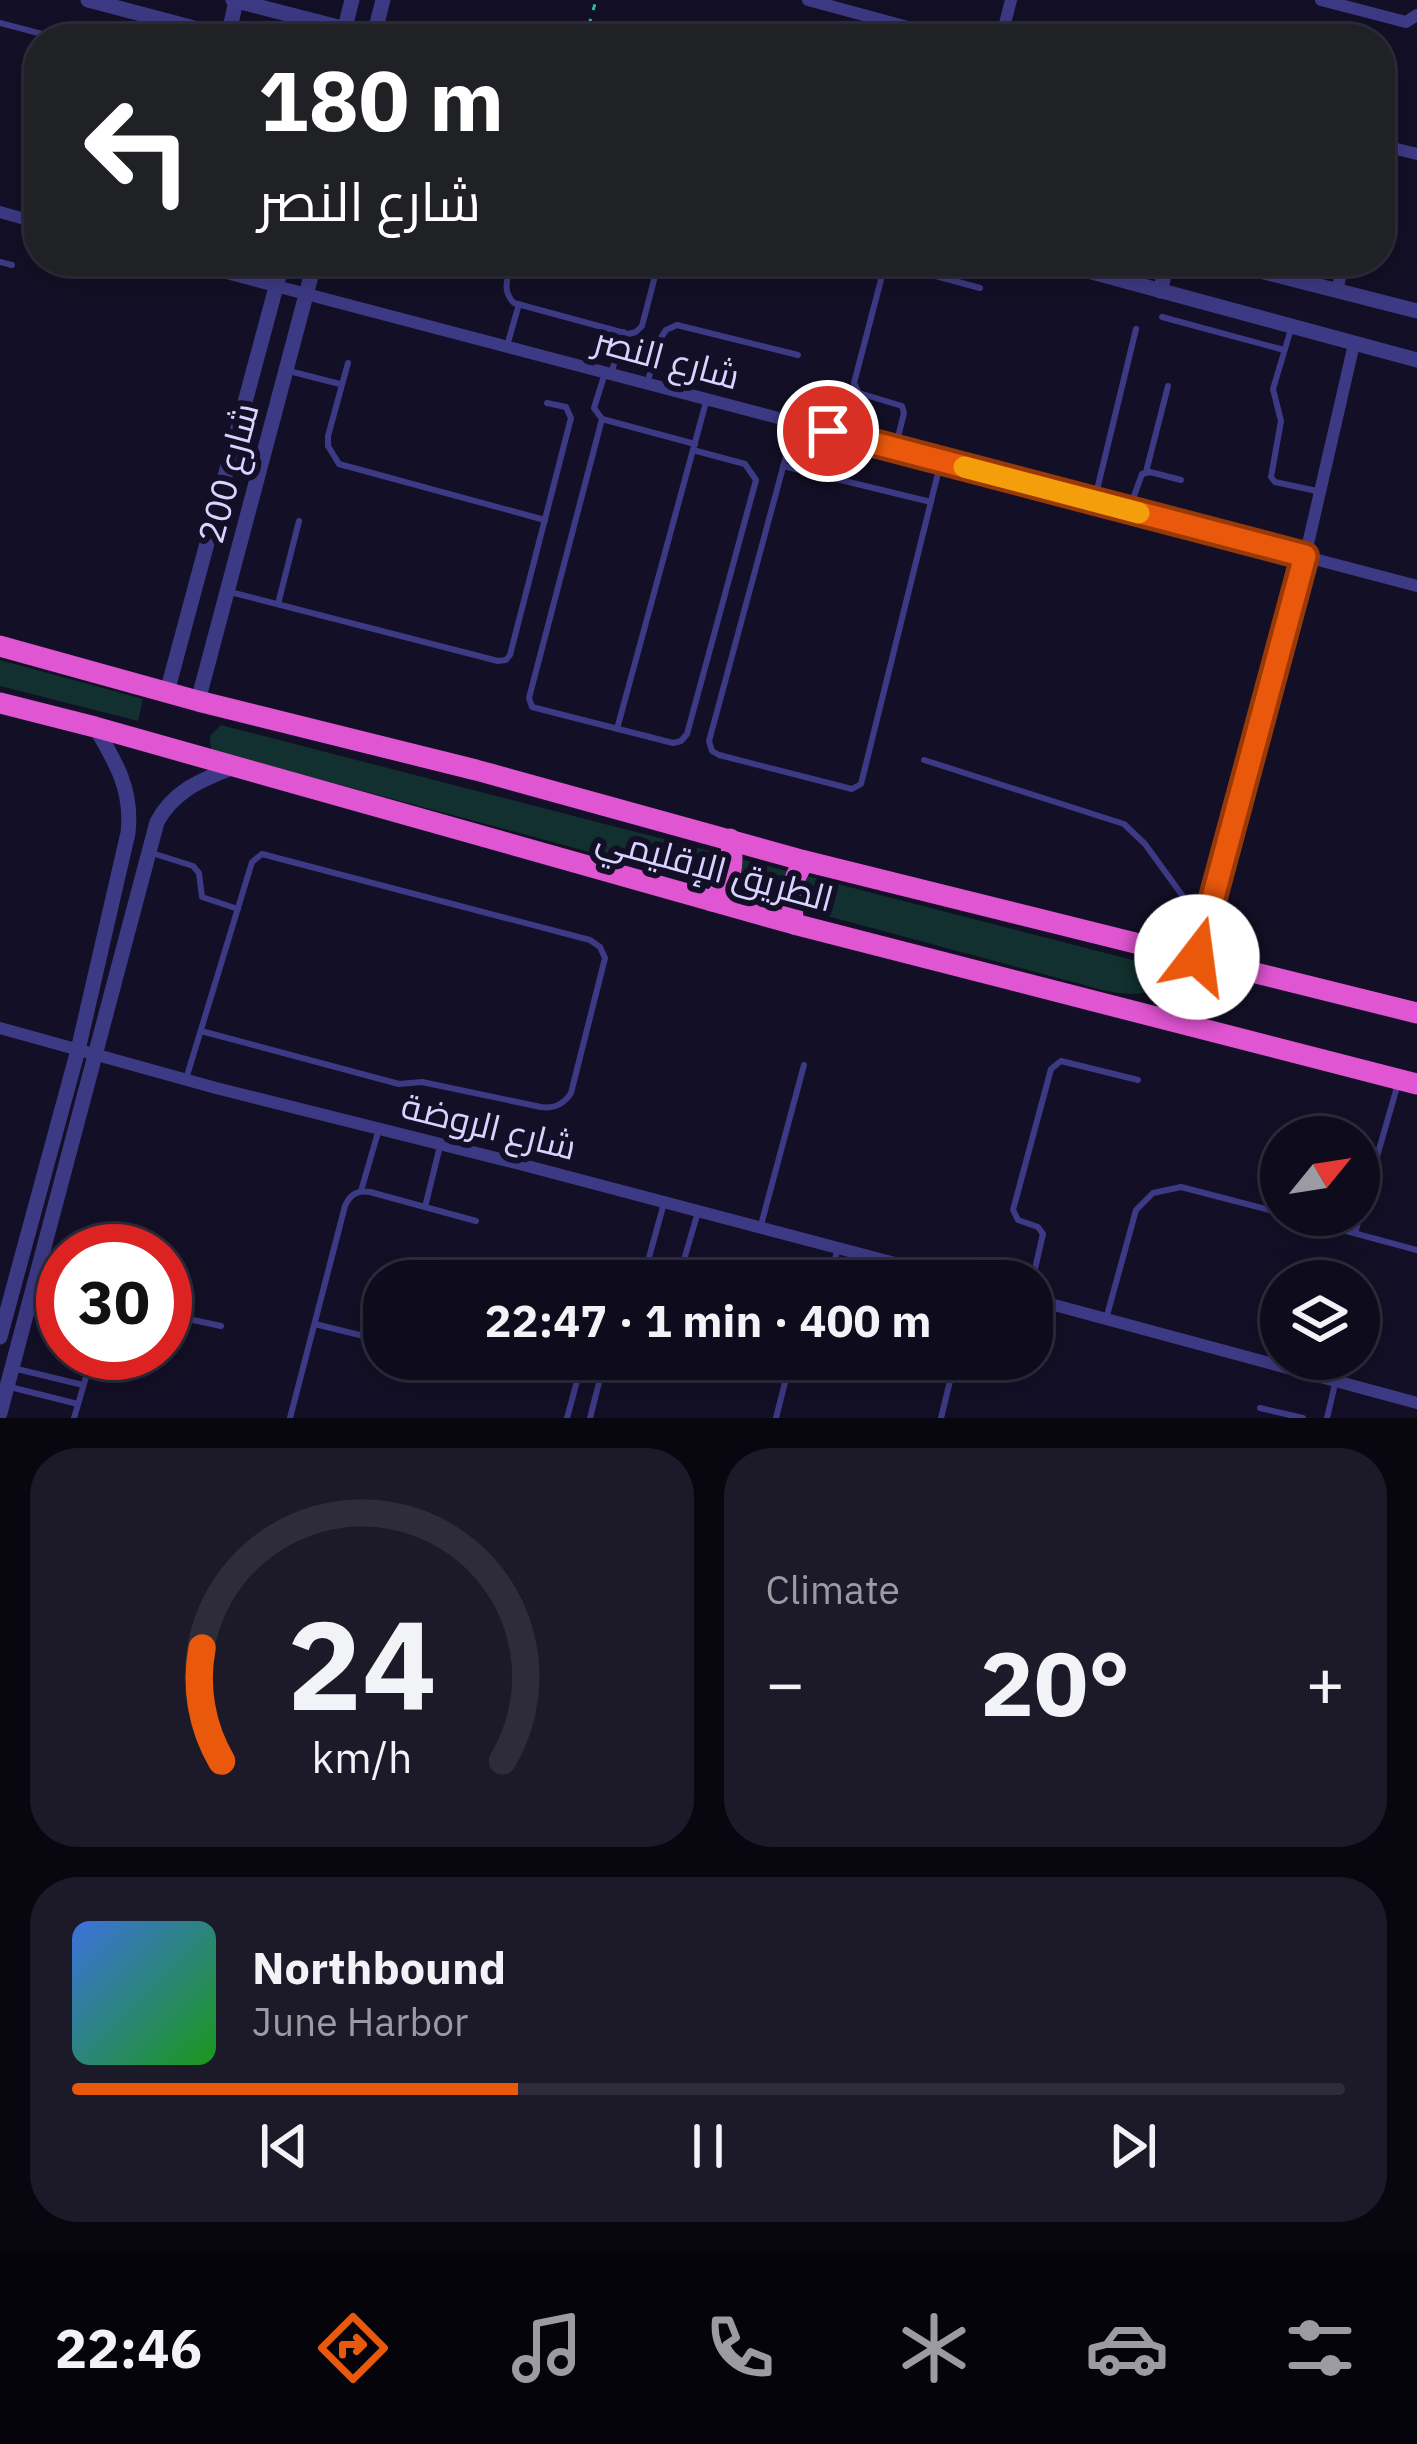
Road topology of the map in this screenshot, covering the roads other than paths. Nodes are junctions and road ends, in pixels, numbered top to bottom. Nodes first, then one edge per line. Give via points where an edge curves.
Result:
1 (88, 0) edge
2 (808, 0) edge
3 (1321, 0) edge
4 (234, 1) edge
5 (1417, 15) edge
6 (164, 24) edge
7 (310, 24) edge
8 (897, 24) edge
9 (0, 262) edge
10 (12, 265) dead end
11 (236, 276) edge
12 (279, 276) edge
13 (311, 276) edge
14 (508, 276) edge
15 (655, 276) edge
16 (882, 276) edge
17 (936, 276) edge
18 (1106, 276) edge
19 (1164, 276) edge
20 (1281, 276) edge
21 (1340, 276) edge
22 (941, 277) joint
23 (276, 287) junction
24 (980, 288) dead end
25 (1337, 290) junction
26 (1160, 291) junction
27 (306, 294) junction
28 (519, 304) junction
29 (1215, 306) junction
30 (1417, 311) edge
31 (1162, 316) dead end
32 (1292, 325) junction
33 (1136, 329) dead end
34 (1208, 330) junction
35 (623, 332) junction
36 (1354, 344) junction
37 (507, 347) junction
38 (1284, 350) junction
39 (797, 355) dead end
40 (1417, 360) edge
41 (348, 363) dead end
42 (286, 370) junction
43 (608, 374) junction
44 (342, 384) junction
45 (647, 384) junction
46 (1168, 386) dead end
47 (706, 400) junction
48 (548, 403) dead end
49 (602, 419) junction
50 (795, 423) junction
51 (694, 447) junction
52 (895, 449) junction
53 (941, 461) junction
54 (783, 466) junction
55 (1146, 472) junction
56 (1180, 480) dead end
57 (1320, 492) junction
58 (931, 502) junction
59 (1094, 502) junction
60 (1130, 511) junction
61 (544, 520) junction
62 (299, 521) dead end
63 (1305, 556) junction
64 (1417, 586) edge
65 (228, 591) junction
66 (278, 604) junction
67 (0, 646) edge
68 (166, 692) junction
69 (198, 701) junction
70 (0, 703) edge
71 (95, 727) junction
72 (617, 729) junction
73 (924, 760) dead end
74 (234, 766) junction
75 (730, 839) junction
76 (148, 852) junction
77 (805, 861) junction
78 (712, 902) junction
79 (238, 909) junction
80 (794, 924) junction
81 (1205, 927) junction
82 (1193, 956) junction
83 (1417, 1013) edge
84 (0, 1028) edge
85 (200, 1031) junction
86 (86, 1052) junction
87 (804, 1065) dead end
88 (186, 1079) junction
89 (1138, 1081) dead end
90 (1408, 1081) edge
91 (379, 1129) junction
92 (441, 1144) junction
93 (1380, 1161) edge
94 (361, 1191) junction
95 (664, 1203) junction
96 (425, 1207) junction
97 (1260, 1207) edge
98 (698, 1212) junction
99 (476, 1221) dead end
100 (760, 1228) junction
101 (1366, 1236) edge
102 (838, 1248) junction
103 (1417, 1250) edge
104 (872, 1258) joint
105 (648, 1260) edge
106 (685, 1260) edge
107 (835, 1260) edge
108 (880, 1260) edge
109 (1037, 1260) edge
110 (34, 1285) joint
111 (1053, 1305) edge
112 (192, 1319) edge
113 (1106, 1319) junction
114 (315, 1324) junction
115 (221, 1325) dead end
116 (0, 1336) edge
117 (363, 1336) edge
118 (12, 1367) junction
119 (84, 1380) edge
120 (577, 1380) edge
121 (600, 1380) edge
122 (786, 1380) edge
123 (950, 1380) edge
124 (1336, 1381) junction
125 (83, 1384) junction
126 (7, 1387) junction
127 (1417, 1403) edge
128 (78, 1404) junction
129 (1260, 1408) dead end
130 (0, 1413) edge
131 (74, 1418) edge
132 (290, 1418) edge
133 (567, 1418) edge
134 (590, 1418) edge
135 (776, 1418) edge
136 (941, 1418) edge
137 (1303, 1418) edge
138 (1328, 1418) edge

1 - 6 street
2 - 8 street
3 - 5 street via 1406,22
4 - 7 street
9 - 10 lane
11 - 23 street, شارع النصر
12 - 23 street, شارع 200
13 - 27 street, شارع 200
14 - 28 lane via 505,286
15 - 35 lane via 641,326
16 - 52 lane via 854,383 859,393 902,406
17 - 22 lane
18 - 26 street
19 - 26 street
20 - 25 street
21 - 25 street
22 - 24 lane
23 - 27 street, شارع النصر
23 - 68 street, شارع 200
25 - 30 street
26 - 29 street
27 - 37 street, شارع النصر
27 - 42 street, شارع 200
28 - 35 lane
28 - 37 lane
29 - 32 street
29 - 34 lane
31 - 34 lane
32 - 36 street
32 - 38 lane
33 - 59 lane
34 - 38 lane
35 - 43 lane
36 - 40 street
36 - 57 street
37 - 43 street, شارع النصر
38 - 57 lane via 1273,389 1281,421 1271,477
39 - 45 lane via 677,325 662,336
41 - 44 lane
42 - 44 lane
42 - 65 street, شارع 200
43 - 45 street, شارع النصر
43 - 49 lane via 594,408
44 - 61 lane via 328,436 339,464
45 - 47 street, شارع النصر
46 - 55 lane
47 - 50 street, شارع النصر
47 - 51 lane
48 - 61 lane via 566,407 571,418
49 - 51 lane
49 - 72 lane via 529,701
50 - 52 street, شارع النصر
50 - 54 lane
51 - 72 lane
51 - 72 lane via 745,464 756,480 687,734 673,743
52 - 53 street, شارع النصر
53 - 58 lane
53 - 59 street, شارع النصر
54 - 58 lane
54 - 58 lane via 709,746 718,755 852,789 862,781
55 - 56 lane
55 - 60 lane
57 - 63 street
59 - 60 street, شارع النصر
60 - 63 street, شارع النصر
61 - 66 lane via 506,660
62 - 66 lane
63 - 64 street, شارع النصر
63 - 81 street
65 - 66 lane
65 - 69 street, شارع 200
67 - 68 highway, الطريق الإقليمي
68 - 69 highway, الطريق الإقليمي
69 - 75 highway, الطريق الإقليمي
70 - 71 highway, الطريق الإقليمي
71 - 74 highway, الطريق الإقليمي
71 - 86 street via 118,766 130,812
73 - 81 lane via 1124,824
74 - 76 street via 173,798
74 - 78 highway, الطريق الإقليمي
75 - 77 highway, الطريق الإقليمي
75 - 78 highway via 733,872
76 - 79 lane via 193,866 202,897
76 - 86 street
77 - 80 highway via 791,889
77 - 82 highway, الطريق الإقليمي
78 - 80 highway, الطريق الإقليمي
79 - 85 lane
79 - 85 lane via 252,862 267,854 596,943 605,964 571,1093 547,1108 400,1084
80 - 90 highway, الطريق الإقليمي
81 - 82 street
82 - 83 highway, الطريق الإقليمي
84 - 86 street, شارع الروضة
85 - 88 lane
86 - 88 street, شارع الروضة
86 - 110 street
86 - 116 street
87 - 100 lane
88 - 91 street, شارع الروضة
89 - 109 lane via 1053,1065 1013,1207 1018,1220 1043,1234
90 - 93 lane
91 - 92 street, شارع الروضة
91 - 94 lane
92 - 95 street, شارع الروضة
92 - 96 lane
94 - 96 lane
94 - 114 lane via 345,1206
95 - 98 street, شارع الروضة
95 - 105 lane
96 - 99 lane
97 - 113 lane via 1181,1186 1153,1192 1136,1210
98 - 100 street, شارع الروضة
98 - 106 lane
100 - 102 street, شارع الروضة
101 - 103 lane
102 - 104 street, شارع الروضة
102 - 107 lane
104 - 108 street, شارع الروضة
110 - 118 street
111 - 113 street
112 - 115 lane
113 - 124 street
114 - 117 lane
114 - 132 lane
118 - 125 lane
118 - 126 street
119 - 125 lane
120 - 133 lane
121 - 134 lane
122 - 135 lane
123 - 136 lane
124 - 127 street
124 - 138 lane
125 - 128 lane
126 - 128 lane
126 - 130 street
128 - 131 lane
129 - 137 lane

